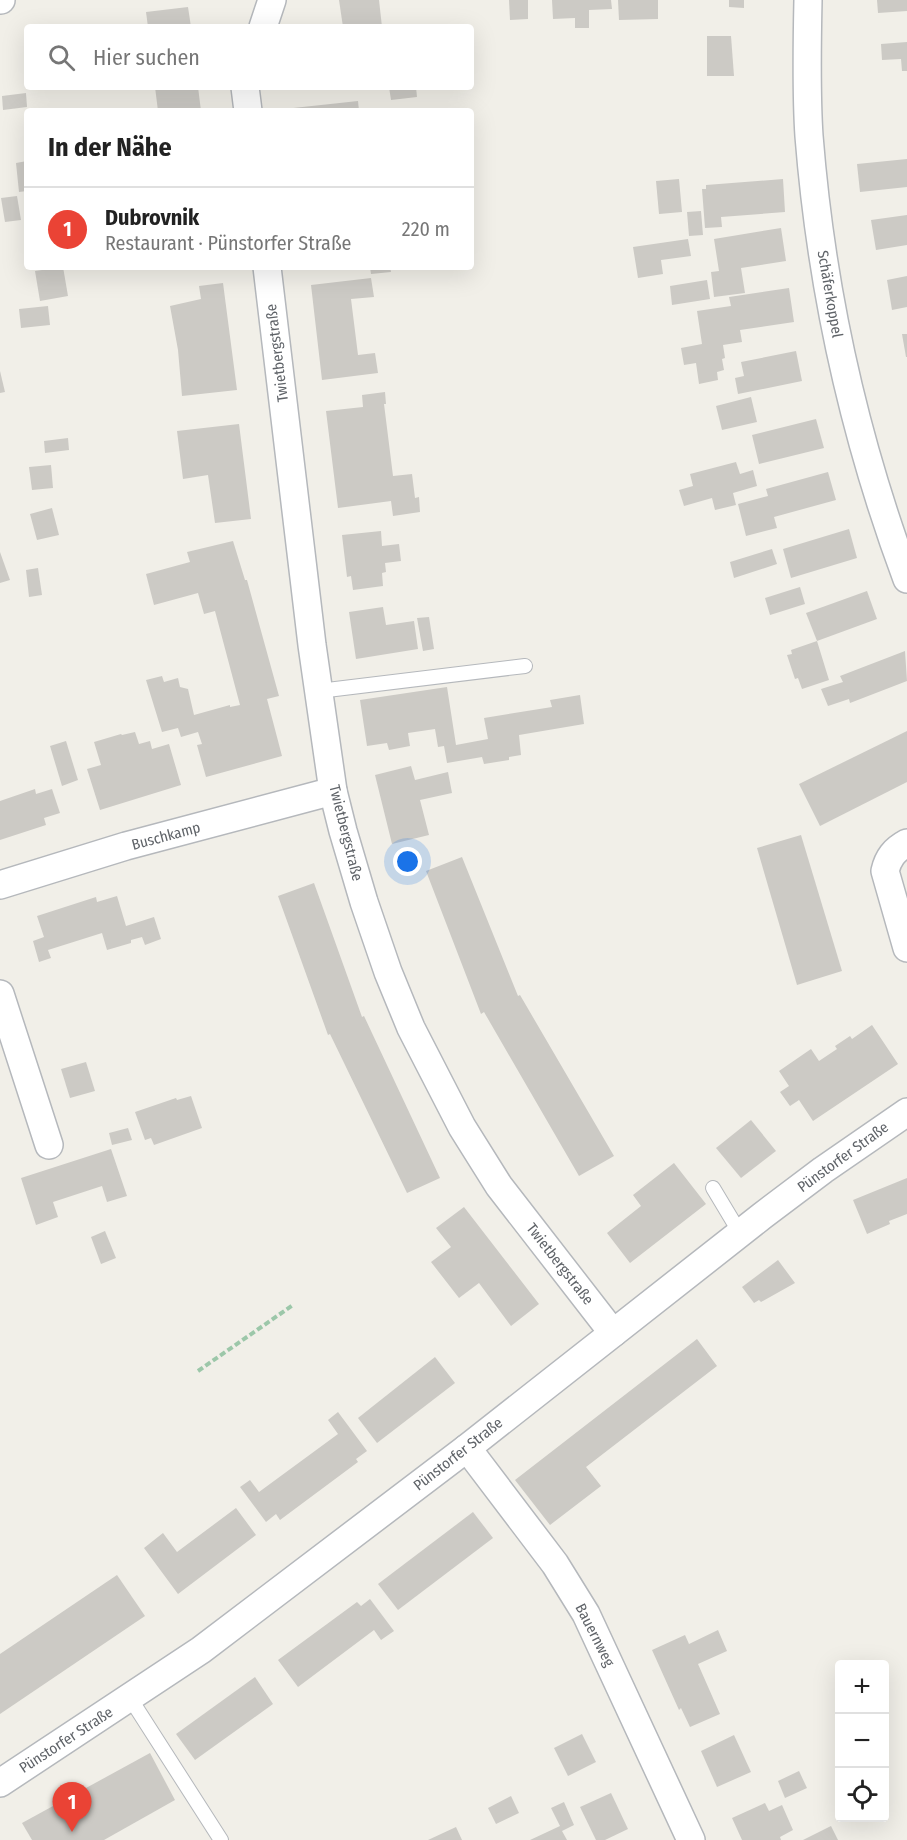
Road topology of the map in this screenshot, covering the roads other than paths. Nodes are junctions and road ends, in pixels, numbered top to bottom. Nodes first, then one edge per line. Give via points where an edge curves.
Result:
1 (272, 0) edge
2 (808, 0) edge
3 (264, 24) edge
4 (245, 90) edge
5 (248, 108) edge
6 (267, 270) edge
7 (907, 579) edge
8 (525, 666) dead end
9 (319, 691) junction
10 (333, 791) junction
11 (907, 843) edge
12 (0, 885) edge
13 (907, 948) edge
14 (0, 994) edge
15 (907, 1112) edge
16 (49, 1145) dead end
17 (713, 1188) dead end
18 (740, 1233) junction
19 (613, 1333) junction
20 (467, 1448) junction
21 (130, 1698) junction
22 (0, 1783) edge
23 (222, 1840) edge
24 (690, 1840) edge

1 - 3 street
2 - 7 street, Schäferkoppel via 809,134 828,286 857,422
4 - 5 street
6 - 9 street, Twietbergstraße
8 - 9 lane
9 - 10 street, Twietbergstraße
10 - 12 street, Buschkamp via 126,846
10 - 19 street, Twietbergstraße via 388,972 429,1066 499,1186
11 - 13 street via 888,859 885,872
14 - 16 street
15 - 18 street, Pünstorfer Straße
17 - 18 lane
18 - 19 street, Pünstorfer Straße
19 - 20 street, Pünstorfer Straße
20 - 21 street, Pünstorfer Straße via 201,1650
20 - 24 street, Bauernweg via 555,1564 586,1614
21 - 22 street, Pünstorfer Straße
21 - 23 lane

